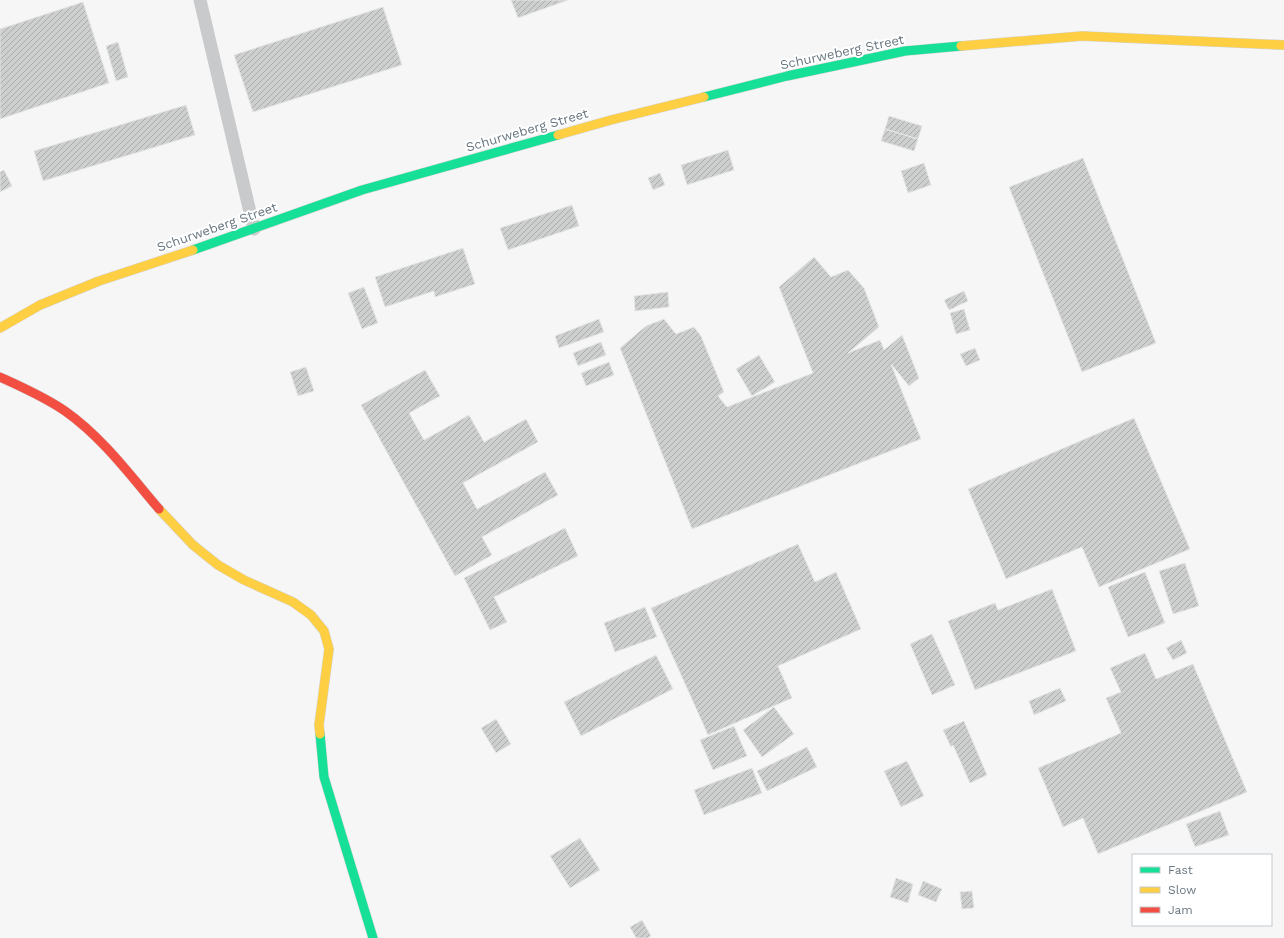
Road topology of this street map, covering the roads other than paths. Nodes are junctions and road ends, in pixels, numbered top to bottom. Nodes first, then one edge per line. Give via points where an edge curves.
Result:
1 (200, 0) edge
2 (1284, 45) edge
3 (254, 229) junction
4 (0, 328) edge
5 (0, 377) edge
6 (373, 938) edge

1 - 3 lane
2 - 3 street, Schurweberg Street via 1082,36 905,51 787,76 611,120 362,190
3 - 4 street, Schurweberg Street via 99,281 40,305
5 - 6 street via 64,410 86,427 193,545 218,565 244,580 294,602 324,631 329,649 319,725 324,777

